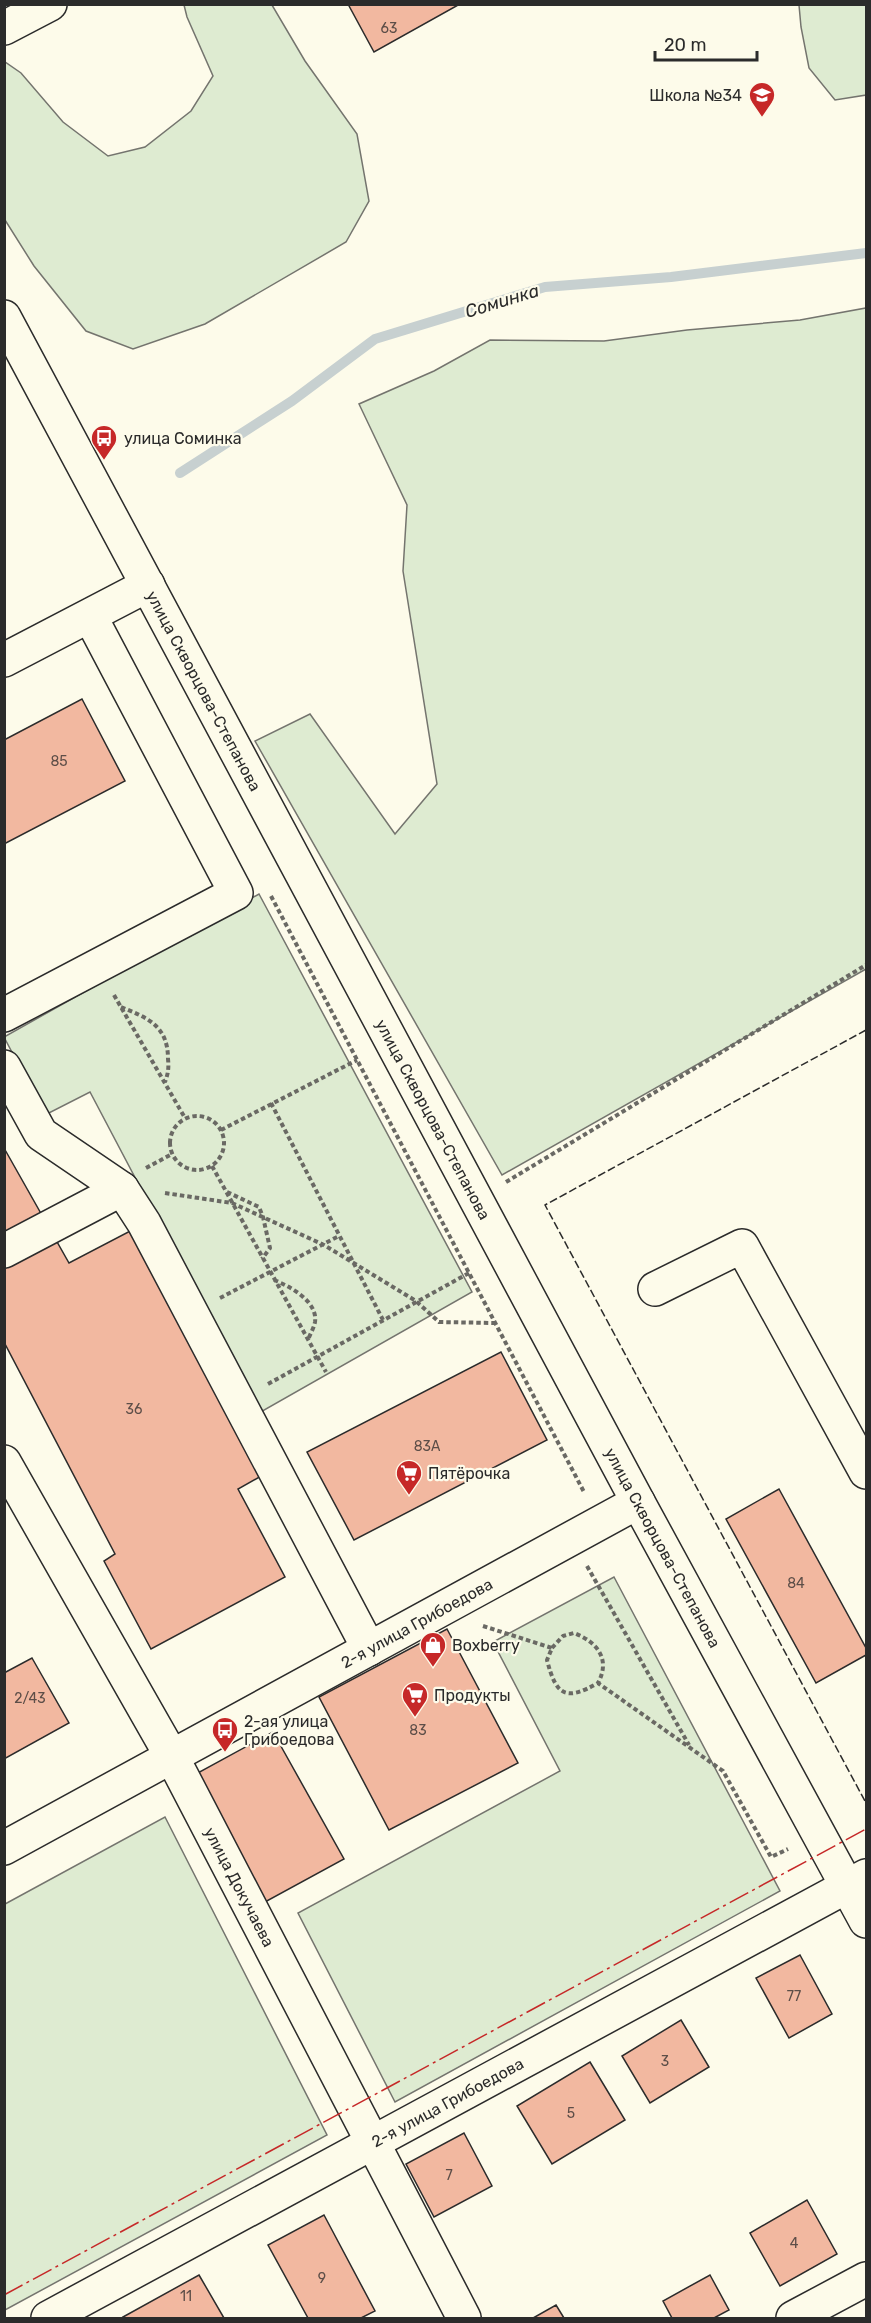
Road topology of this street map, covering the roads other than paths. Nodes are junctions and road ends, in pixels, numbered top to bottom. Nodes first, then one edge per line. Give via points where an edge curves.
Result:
1 (50, 4) edge
2 (4, 28) edge
3 (4, 317) edge
4 (148, 585) junction
5 (90, 616) junction
6 (4, 660) edge
7 (4, 1015) edge
8 (4, 1067) edge
9 (122, 1189) junction
10 (4, 1251) edge
11 (655, 1289) dead end
12 (4, 1462) edge
13 (867, 1472) edge
14 (638, 1502) junction
15 (369, 1649) junction
16 (172, 1757) junction
17 (4, 1848) edge
18 (857, 1881) edge
19 (867, 1922) edge
20 (372, 2143) junction
21 (867, 2279) edge
22 (48, 2319) edge
23 (464, 2319) edge
24 (793, 2319) edge

1 - 2 street
3 - 4 street, улица Скворцова-Степанова
4 - 5 street
4 - 14 street, улица Скворцова-Степанова
5 - 6 street
5 - 7 street via 236,893
8 - 9 street via 41,1134
9 - 10 street
9 - 15 street via 144,1223
11 - 13 street via 742,1246
12 - 16 street, улица Докучаева
14 - 15 street, 2-я улица Грибоедова
14 - 18 street, улица Скворцова-Степанова via 820,1835
15 - 16 street, 2-я улица Грибоедова
16 - 17 street, 2-я улица Грибоедова
16 - 20 street, улица Докучаева
18 - 19 street, улица Скворцова-Степанова
18 - 20 street, 2-я улица Грибоедова
20 - 22 street, 2-я улица Грибоедова
20 - 23 street, улица Докучаева
21 - 24 street

